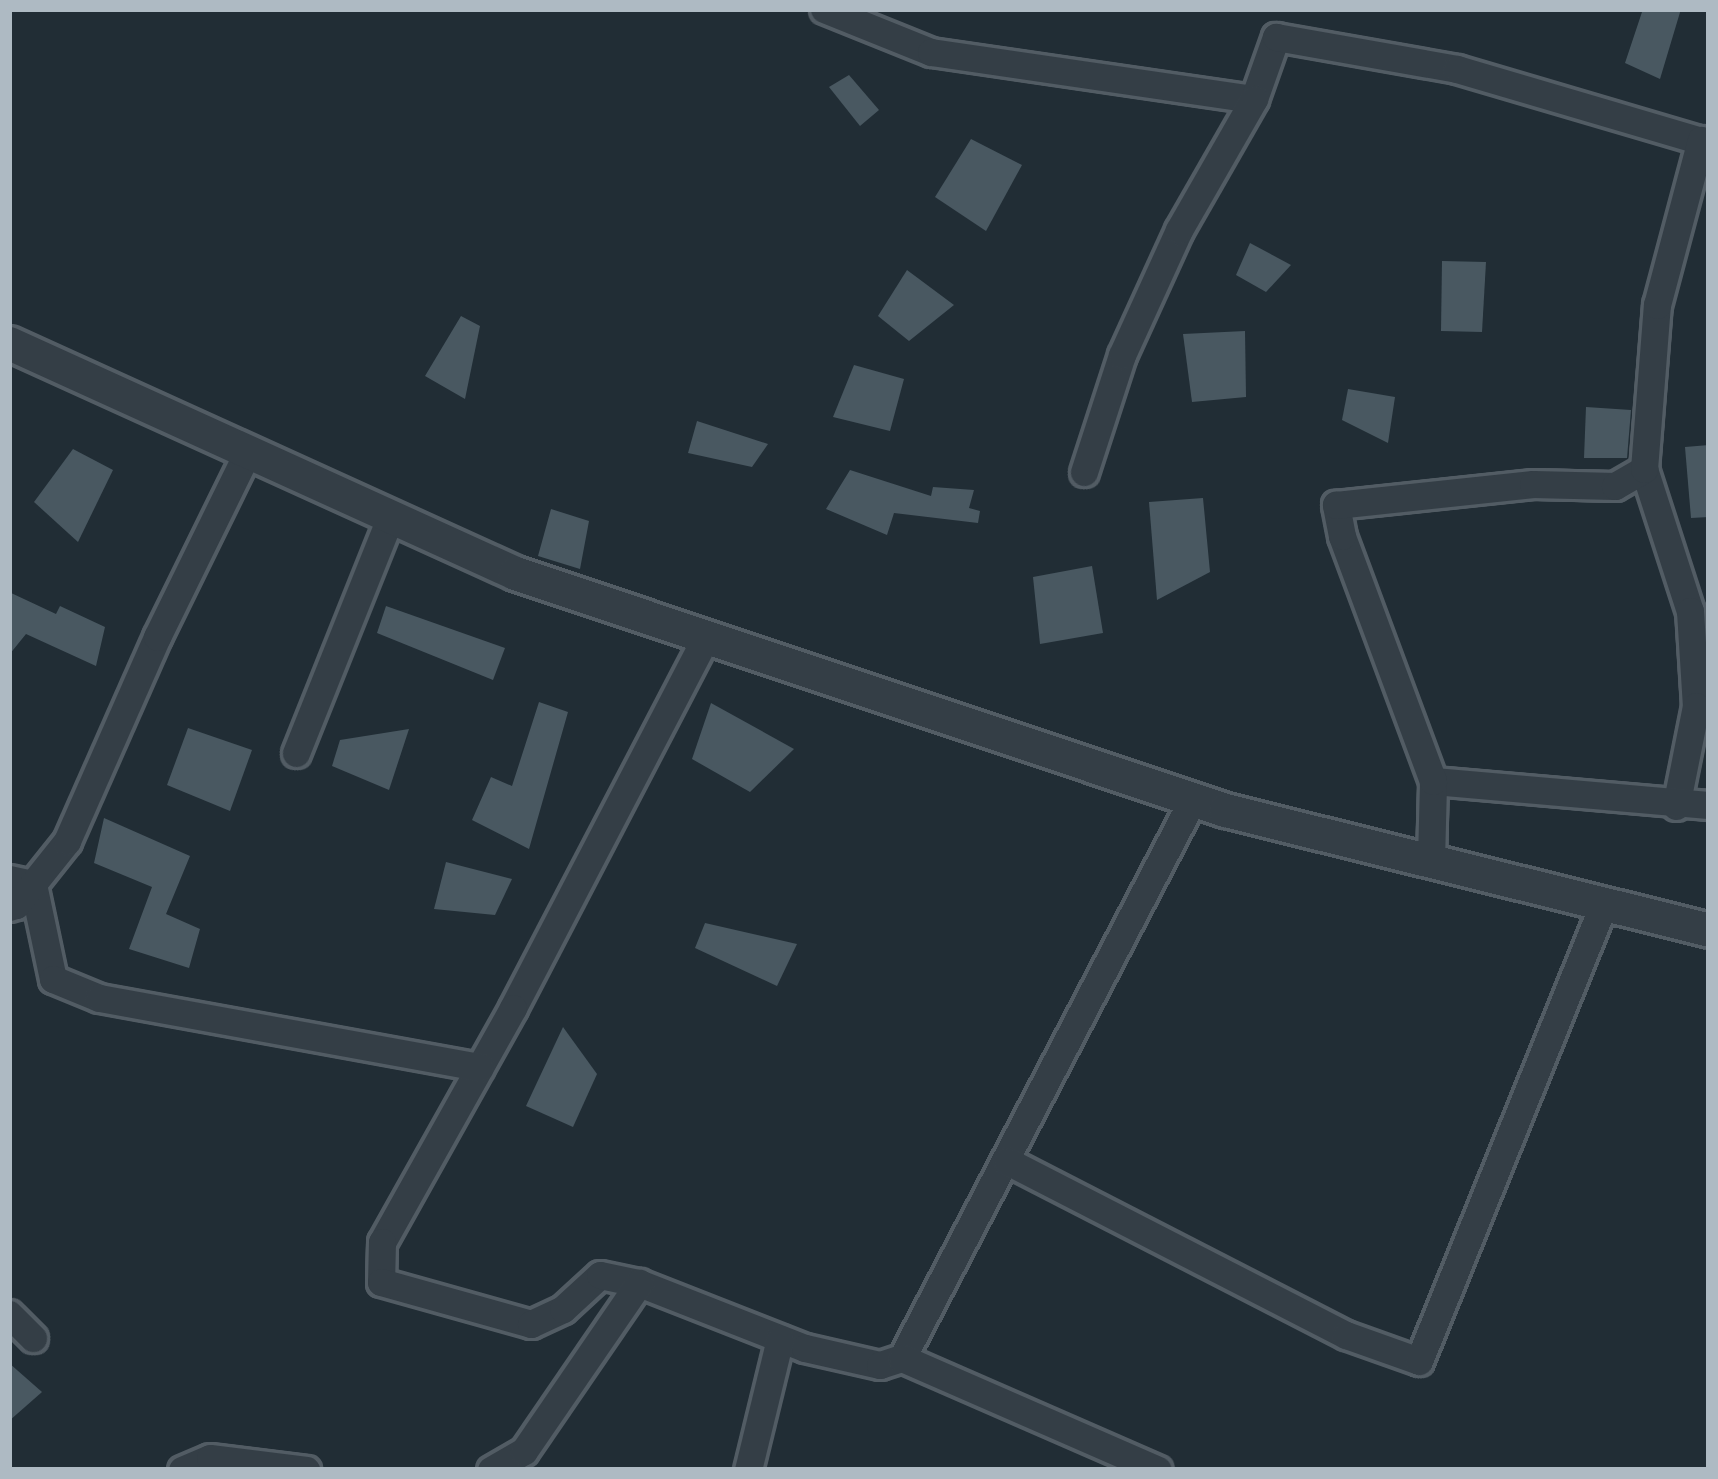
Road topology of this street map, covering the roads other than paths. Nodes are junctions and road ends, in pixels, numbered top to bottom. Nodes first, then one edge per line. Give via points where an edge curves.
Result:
1 (824, 9) edge
2 (1277, 23) edge
3 (1254, 99) junction
4 (1705, 141) edge
5 (12, 352) edge
6 (248, 452) junction
7 (1645, 469) junction
8 (1084, 472) dead end
9 (391, 517) junction
10 (706, 637) junction
11 (296, 753) dead end
12 (1433, 781) junction
13 (1193, 799) junction
14 (1676, 806) junction
15 (1709, 806) edge
16 (1431, 860) junction
17 (21, 881) edge
18 (1604, 904) junction
19 (9, 907) edge
20 (1709, 929) edge
21 (480, 1067) junction
22 (1007, 1161) junction
23 (639, 1283) junction
24 (9, 1314) edge
25 (33, 1338) dead end
26 (780, 1339) junction
27 (902, 1358) junction
28 (182, 1470) edge
29 (306, 1470) edge
30 (491, 1470) edge
31 (748, 1470) edge
32 (1158, 1470) edge

1 - 3 street via 931,52
2 - 3 street
2 - 4 street
3 - 8 street via 1169,251 1122,355
4 - 7 street via 1657,305
5 - 6 street
6 - 9 street
6 - 17 street via 67,842
7 - 12 street via 1615,486 1532,484 1336,505
7 - 14 street via 1690,611 1696,706
9 - 10 street via 515,573
9 - 11 street
10 - 13 street
10 - 21 street
12 - 14 street
12 - 16 street
13 - 16 street
13 - 22 street
14 - 15 street
16 - 18 street
17 - 19 street
17 - 21 street via 52,979 68,986
18 - 20 street
18 - 22 street via 1418,1361 1346,1335
21 - 23 street via 382,1242 381,1282 531,1324 600,1276
22 - 27 street
23 - 26 street
23 - 30 street via 524,1451
24 - 25 street
26 - 27 street via 880,1366
26 - 31 street
27 - 32 street
28 - 29 street via 211,1458

